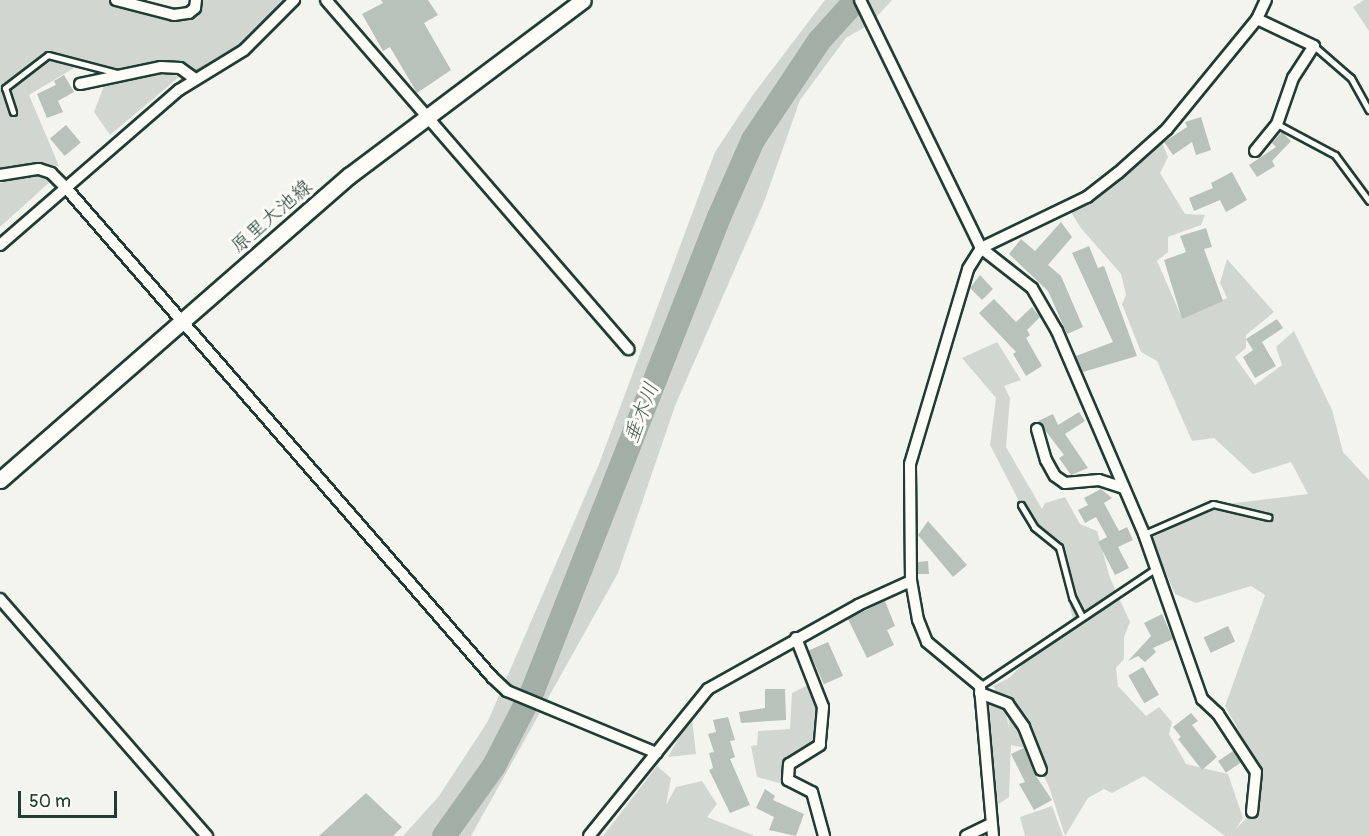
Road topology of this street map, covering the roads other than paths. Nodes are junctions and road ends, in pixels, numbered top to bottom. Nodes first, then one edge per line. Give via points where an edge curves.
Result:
1 (116, 0) edge
2 (196, 0) edge
3 (294, 0) edge
4 (326, 0) edge
5 (583, 0) edge
6 (860, 0) edge
7 (1266, 0) edge
8 (1257, 19) junction
9 (1314, 46) junction
10 (125, 75) junction
11 (195, 79) junction
12 (80, 84) dead end
13 (1369, 110) edge
14 (13, 112) dead end
15 (427, 116) junction
16 (1278, 124) junction
17 (1255, 152) dead end
18 (0, 174) edge
19 (66, 188) junction
20 (1369, 201) edge
21 (0, 245) edge
22 (981, 248) junction
23 (183, 322) junction
24 (628, 349) dead end
25 (1036, 429) dead end
26 (0, 480) edge
27 (1124, 488) junction
28 (1021, 504) dead end
29 (1268, 517) dead end
30 (1144, 534) junction
31 (1155, 569) junction
32 (911, 581) junction
33 (0, 599) edge
34 (1082, 617) junction
35 (796, 638) junction
36 (980, 689) junction
37 (657, 753) junction
38 (1041, 770) dead end
39 (1252, 812) dead end
40 (991, 824) junction
41 (207, 836) edge
42 (590, 836) edge
43 (824, 836) edge
44 (966, 836) edge
45 (993, 836) edge

1 - 2 street via 174,15 189,13
3 - 11 street via 244,50
4 - 15 street
5 - 15 main road, 原里大池線
6 - 22 street
7 - 8 street
8 - 9 street
8 - 22 street via 1167,129 1118,173 1087,197
9 - 13 lane via 1351,78
9 - 16 street via 1293,78
10 - 11 street via 161,67 180,68
10 - 12 street
10 - 14 lane via 48,55 5,88
11 - 19 street
15 - 23 main road, 原里大池線 via 350,175
15 - 24 street
16 - 17 street
16 - 20 lane via 1335,155
18 - 19 street via 39,169 51,173
19 - 21 street
19 - 23 street
22 - 27 street via 1032,288 1057,331
22 - 32 street via 968,268 910,464
23 - 26 main road, 原里大池線
23 - 37 street via 507,691
25 - 27 street via 1046,460 1055,476 1065,483 1099,480
27 - 30 street
28 - 34 lane via 1034,527 1059,547 1072,597
29 - 30 lane via 1213,504
30 - 31 street
31 - 34 lane
31 - 39 street via 1202,699 1218,714 1256,772
32 - 35 street
32 - 36 street via 918,620 927,642
33 - 41 street
34 - 36 lane
35 - 37 street via 708,689
35 - 43 street via 823,707 820,745 789,764 788,780 812,792
36 - 38 street via 1008,704 1024,727
36 - 40 street
37 - 42 street
40 - 44 street
40 - 45 street

